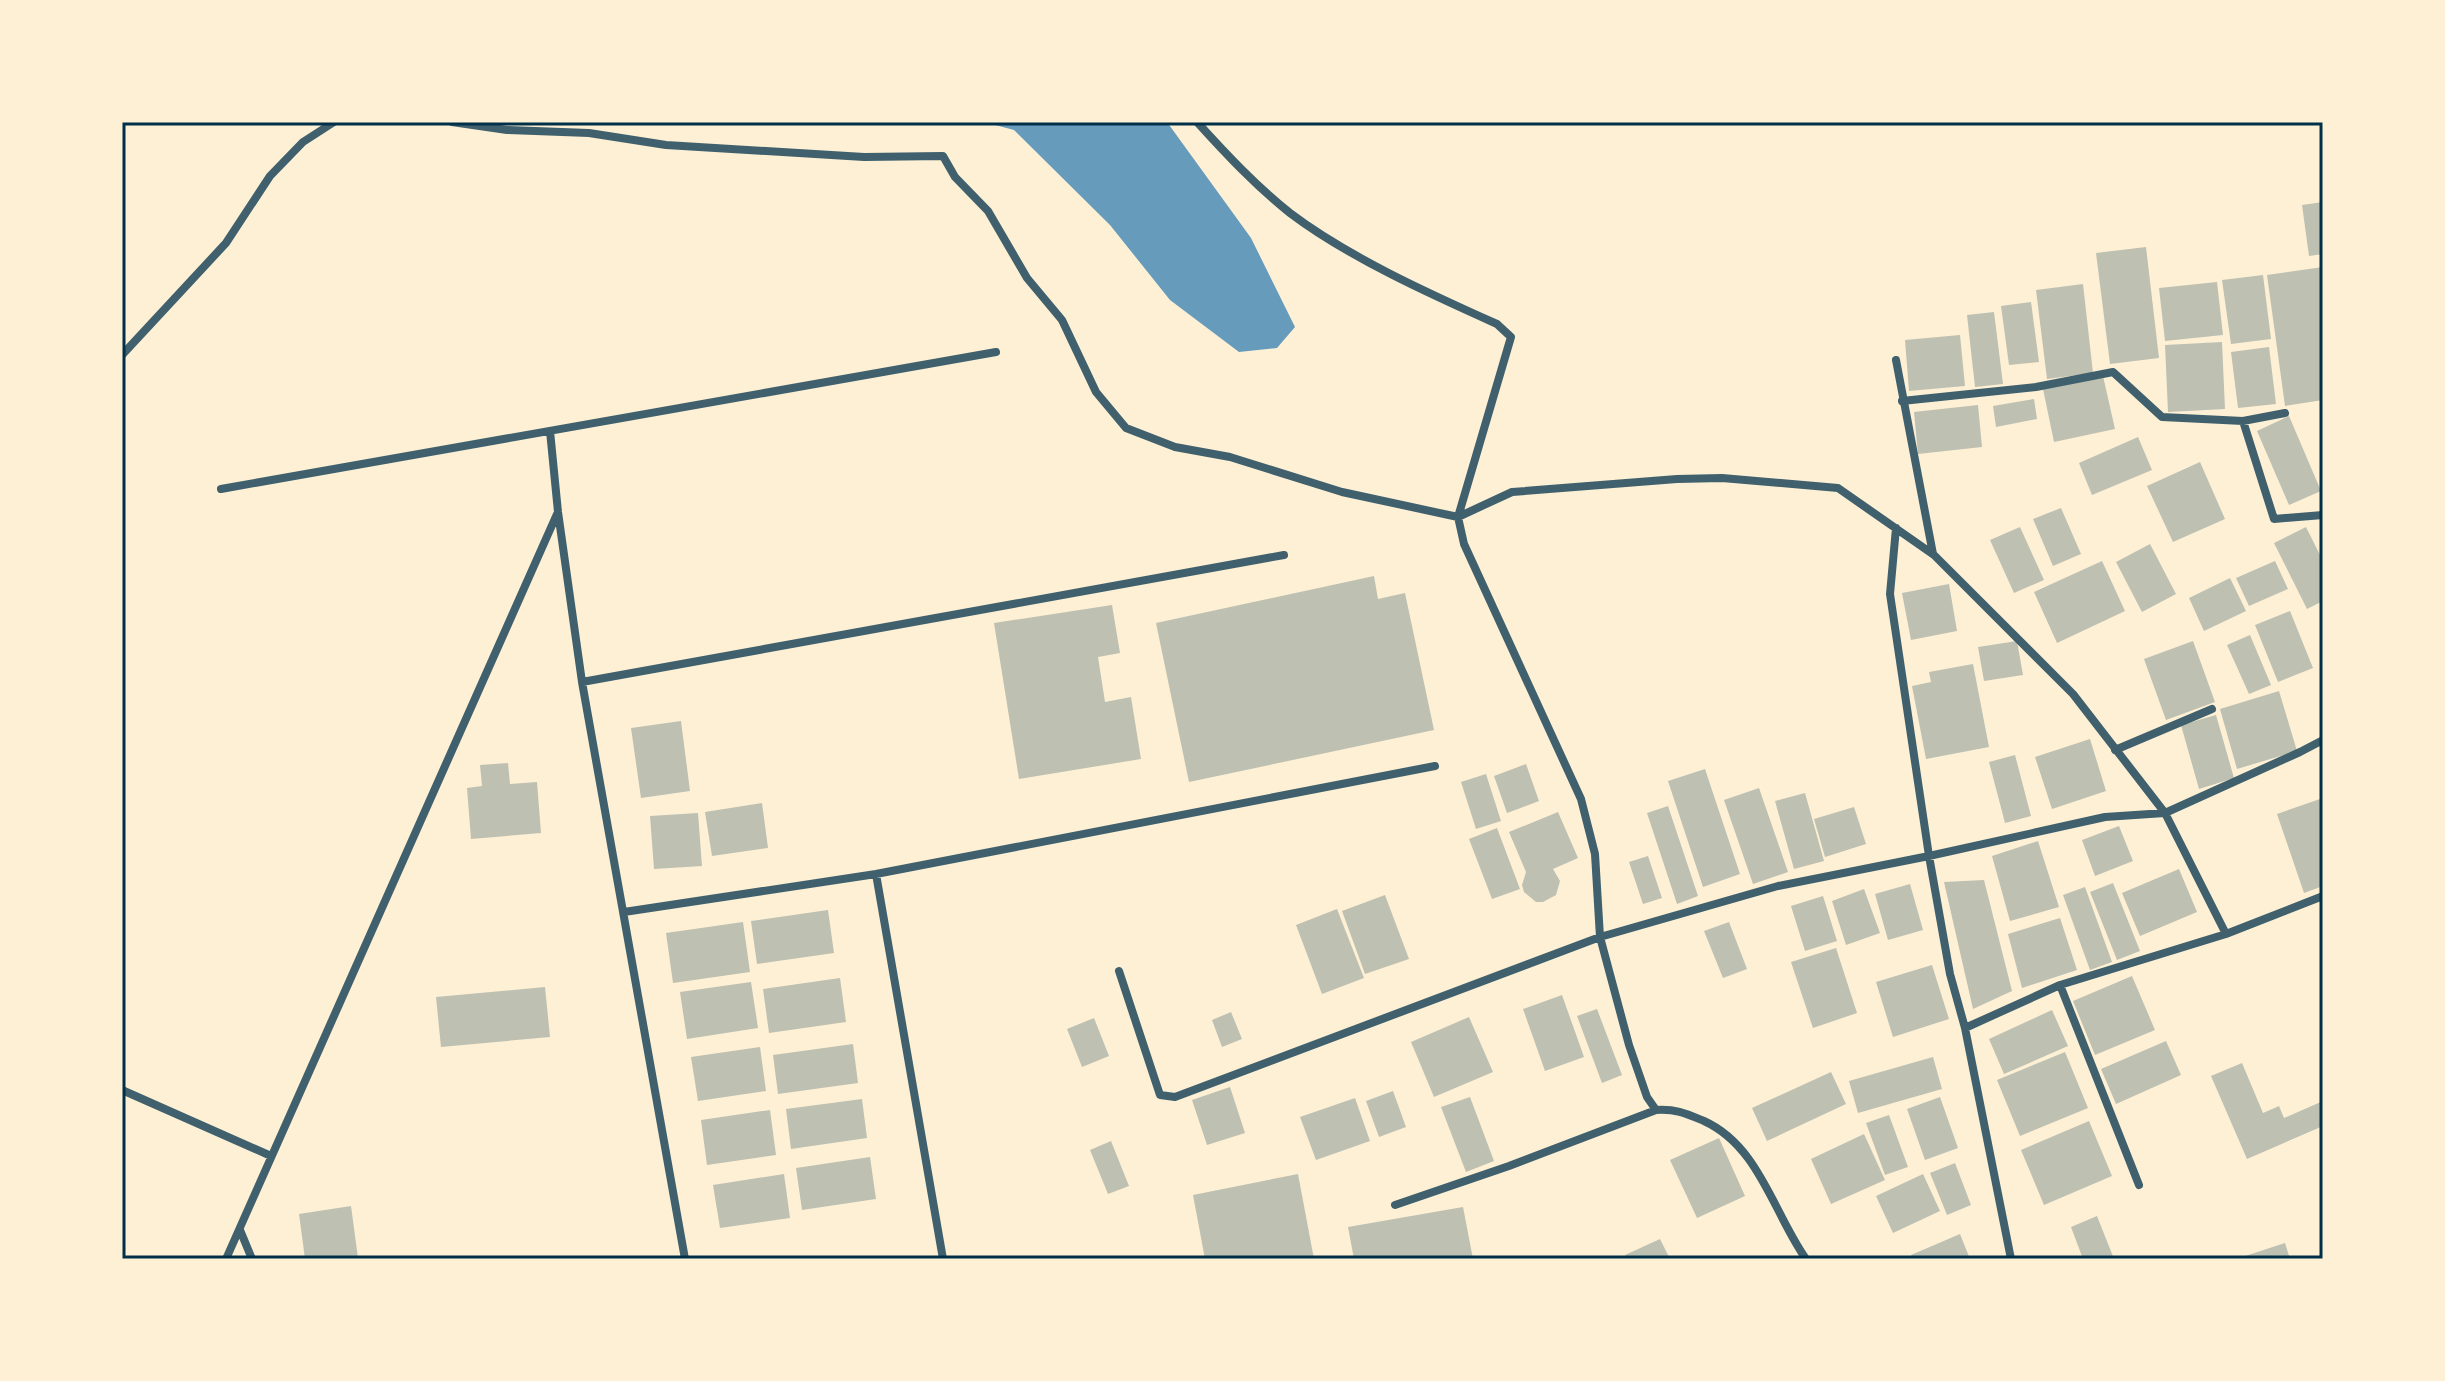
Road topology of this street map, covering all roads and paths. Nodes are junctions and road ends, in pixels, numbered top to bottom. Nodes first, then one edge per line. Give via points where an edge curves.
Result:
1 (334, 122) edge
2 (452, 122) edge
3 (1197, 122) edge
4 (996, 352) dead end
5 (122, 355) edge
6 (1896, 360) dead end
7 (1902, 401) junction
8 (2285, 413) dead end
9 (2243, 421) junction
10 (550, 431) junction
11 (221, 489) dead end
12 (558, 512) junction
13 (2323, 515) edge
14 (1458, 517) junction
15 (1896, 528) junction
16 (1284, 555) dead end
17 (1934, 555) junction
18 (582, 682) junction
19 (2212, 709) dead end
20 (2323, 740) edge
21 (2115, 750) junction
22 (1435, 766) dead end
23 (2165, 813) junction
24 (1929, 856) junction
25 (876, 874) junction
26 (2323, 896) edge
27 (624, 912) junction
28 (2226, 934) junction
29 (1600, 937) junction
30 (1119, 971) dead end
31 (2060, 985) junction
32 (1965, 1028) junction
33 (122, 1090) edge
34 (1656, 1110) junction
35 (271, 1156) junction
36 (2139, 1185) dead end
37 (1395, 1205) dead end
38 (240, 1230) junction
39 (226, 1259) edge
40 (252, 1259) edge
41 (685, 1259) edge
42 (943, 1259) edge
43 (1806, 1259) edge
44 (2011, 1259) edge

1 - 5 street via 303,142 270,176 226,243
2 - 14 street via 666,145 864,157 943,156 955,177 988,211 1027,278 1062,320 1096,392 1126,428 1175,447 1230,457 1342,492
3 - 14 street via 1291,213 1363,260 1497,324 1511,337
4 - 10 street
6 - 7 street
7 - 9 street via 2036,387 2113,372 2162,417
7 - 17 street
8 - 9 street
9 - 13 street via 2274,519
10 - 11 street
10 - 12 street
12 - 18 street
12 - 35 street
14 - 15 street via 1512,492 1722,478 1838,488
14 - 29 street via 1464,544 1581,799 1595,854
15 - 17 street
15 - 24 street via 1890,594
16 - 18 street
17 - 21 street via 2073,694
18 - 27 street
19 - 21 street
20 - 23 street
21 - 23 street
22 - 25 street
23 - 24 street via 2105,817
23 - 28 street
24 - 29 street via 1778,886
24 - 32 street
25 - 27 street
25 - 42 street
26 - 28 street
27 - 41 street
28 - 31 street
29 - 30 street via 1175,1097 1160,1095
29 - 34 street via 1629,1045
31 - 32 street
31 - 36 street
32 - 44 street
33 - 35 street
34 - 37 street
34 - 43 street via 1677,1109 1720,1129 1742,1148
35 - 38 street
38 - 39 street
38 - 40 street

